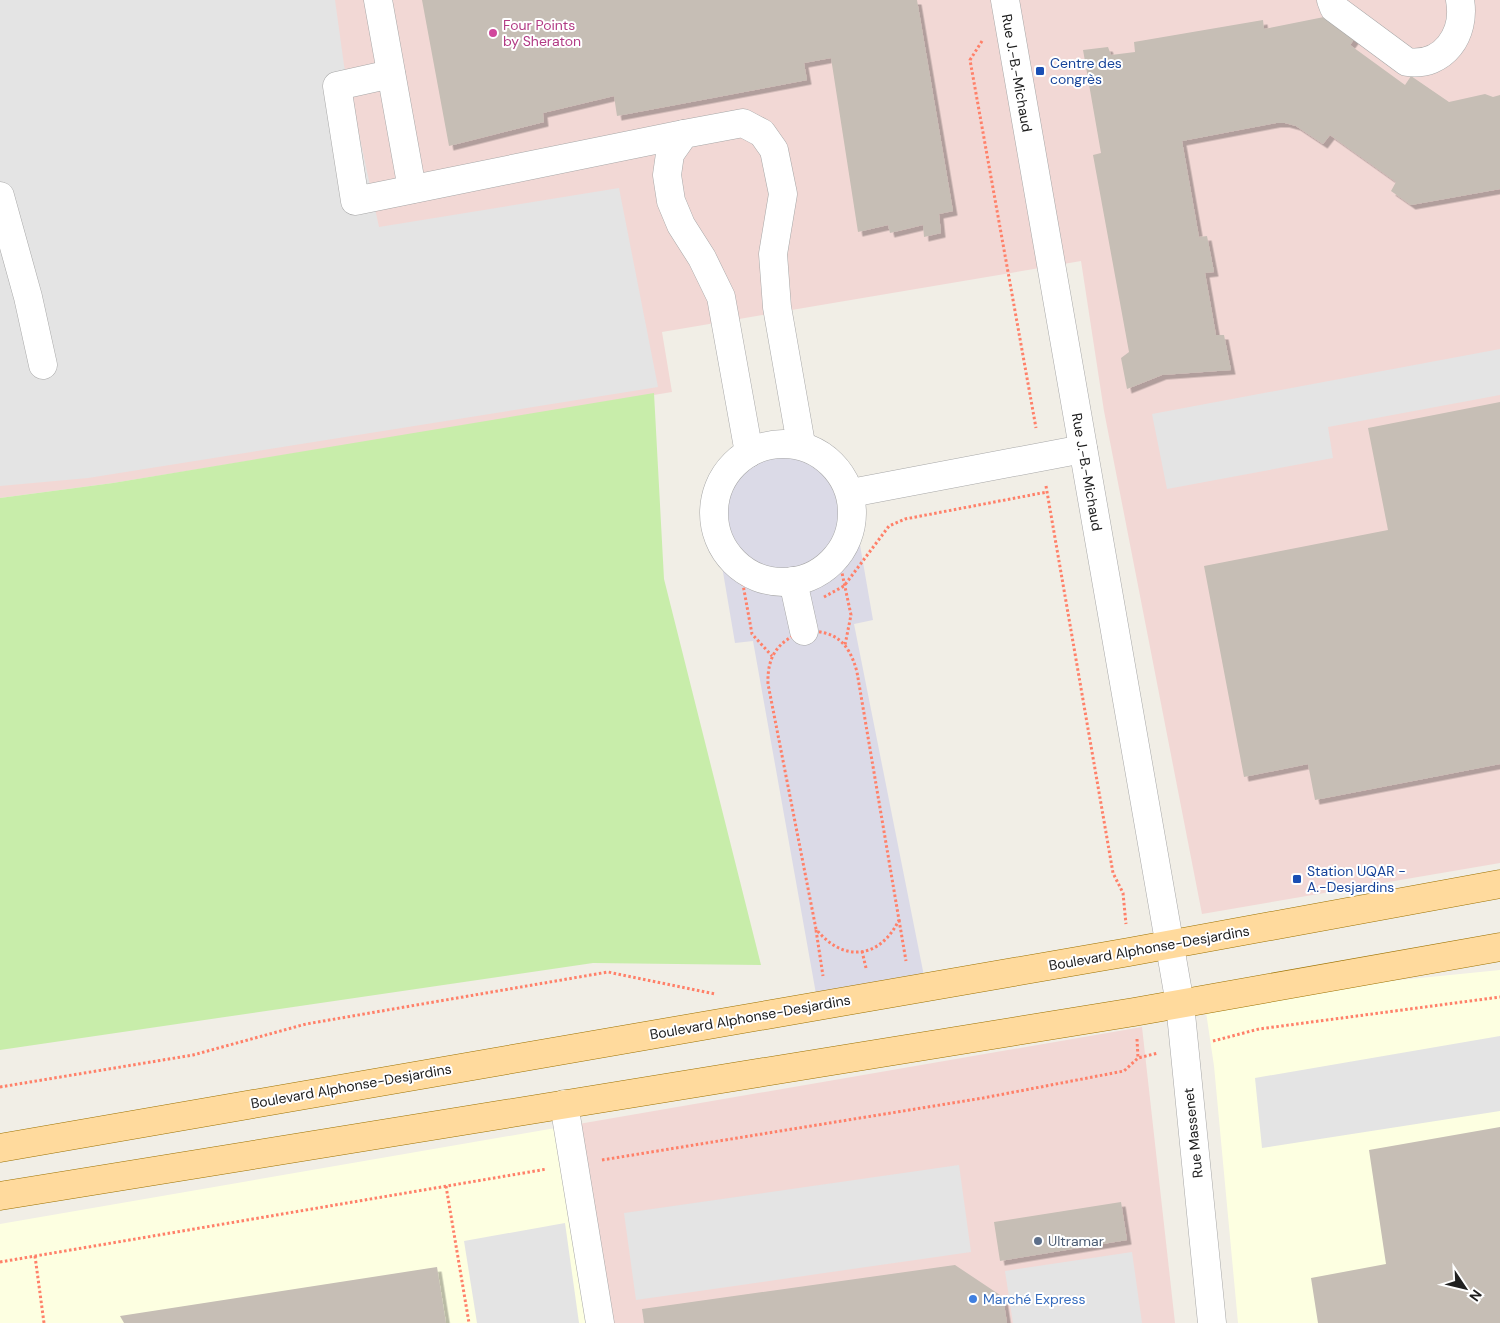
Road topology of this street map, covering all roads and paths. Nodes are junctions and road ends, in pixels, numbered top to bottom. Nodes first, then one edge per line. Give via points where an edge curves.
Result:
1 (378, 0) edge
2 (1008, 0) edge
3 (1331, 0) edge
4 (1460, 0) edge
5 (391, 74) junction
6 (684, 134) junction
7 (412, 189) junction
8 (0, 196) edge
9 (43, 365) dead end
10 (801, 444) junction
11 (1083, 449) junction
12 (749, 453) junction
13 (1047, 492) dead end
14 (851, 493) junction
15 (838, 554) junction
16 (740, 568) junction
17 (844, 586) junction
18 (795, 591) junction
19 (804, 631) junction
20 (845, 645) junction
21 (772, 656) junction
22 (1500, 884) edge
23 (899, 920) junction
24 (816, 929) junction
25 (1171, 944) junction
26 (1500, 947) edge
27 (912, 989) junction
28 (716, 994) dead end
29 (1500, 997) edge
30 (828, 1004) junction
31 (1180, 1004) junction
32 (1218, 1040) dead end
33 (0, 1087) edge
34 (564, 1104) junction
35 (0, 1148) edge
36 (446, 1186) dead end
37 (0, 1196) edge
38 (0, 1262) edge
39 (44, 1323) edge
40 (469, 1323) edge
41 (600, 1323) edge
42 (1212, 1323) edge

1 - 5 street
2 - 11 street, Rue J.-B.-Michaud
3 - 4 street via 1334,8 1407,62 1415,63 1443,53 1455,40 1461,27
5 - 7 street
5 - 7 street via 337,86 355,201
6 - 7 street
6 - 10 street via 743,123 762,133 774,150 783,194 773,254 777,307
6 - 12 street via 670,154 667,175 671,201 721,297
8 - 9 street
10 - 12 street via 776,443
10 - 14 street via 835,467
11 - 14 street
11 - 25 street, Rue J.-B.-Michaud
12 - 16 street via 728,470 717,491 713,513 716,536 727,556
13 - 17 path via 906,519 889,526
14 - 15 street via 854,509 851,525 844,547
15 - 17 path
15 - 18 street
16 - 18 street
16 - 21 path via 752,634
17 - 18 path via 820,599
17 - 20 path via 851,615
18 - 19 street
19 - 20 path via 826,633
19 - 21 path via 779,644
20 - 23 path via 857,672
21 - 24 path via 768,684
22 - 25 main road, Boulevard Alphonse-Desjardins
23 - 24 path via 882,944 868,951 853,953 825,941
23 - 27 path
24 - 30 path
25 - 27 main road, Boulevard Alphonse-Desjardins
25 - 31 street, Rue Massenet
26 - 31 main road
27 - 30 main road, Boulevard Alphonse-Desjardins
28 - 33 path via 608,972 306,1024 193,1055
29 - 32 path via 1259,1029
30 - 35 main road, Boulevard Alphonse-Desjardins
31 - 34 main road
31 - 42 street, Rue Massenet
34 - 37 main road
34 - 41 street
36 - 40 path
38 - 39 path via 35,1256

